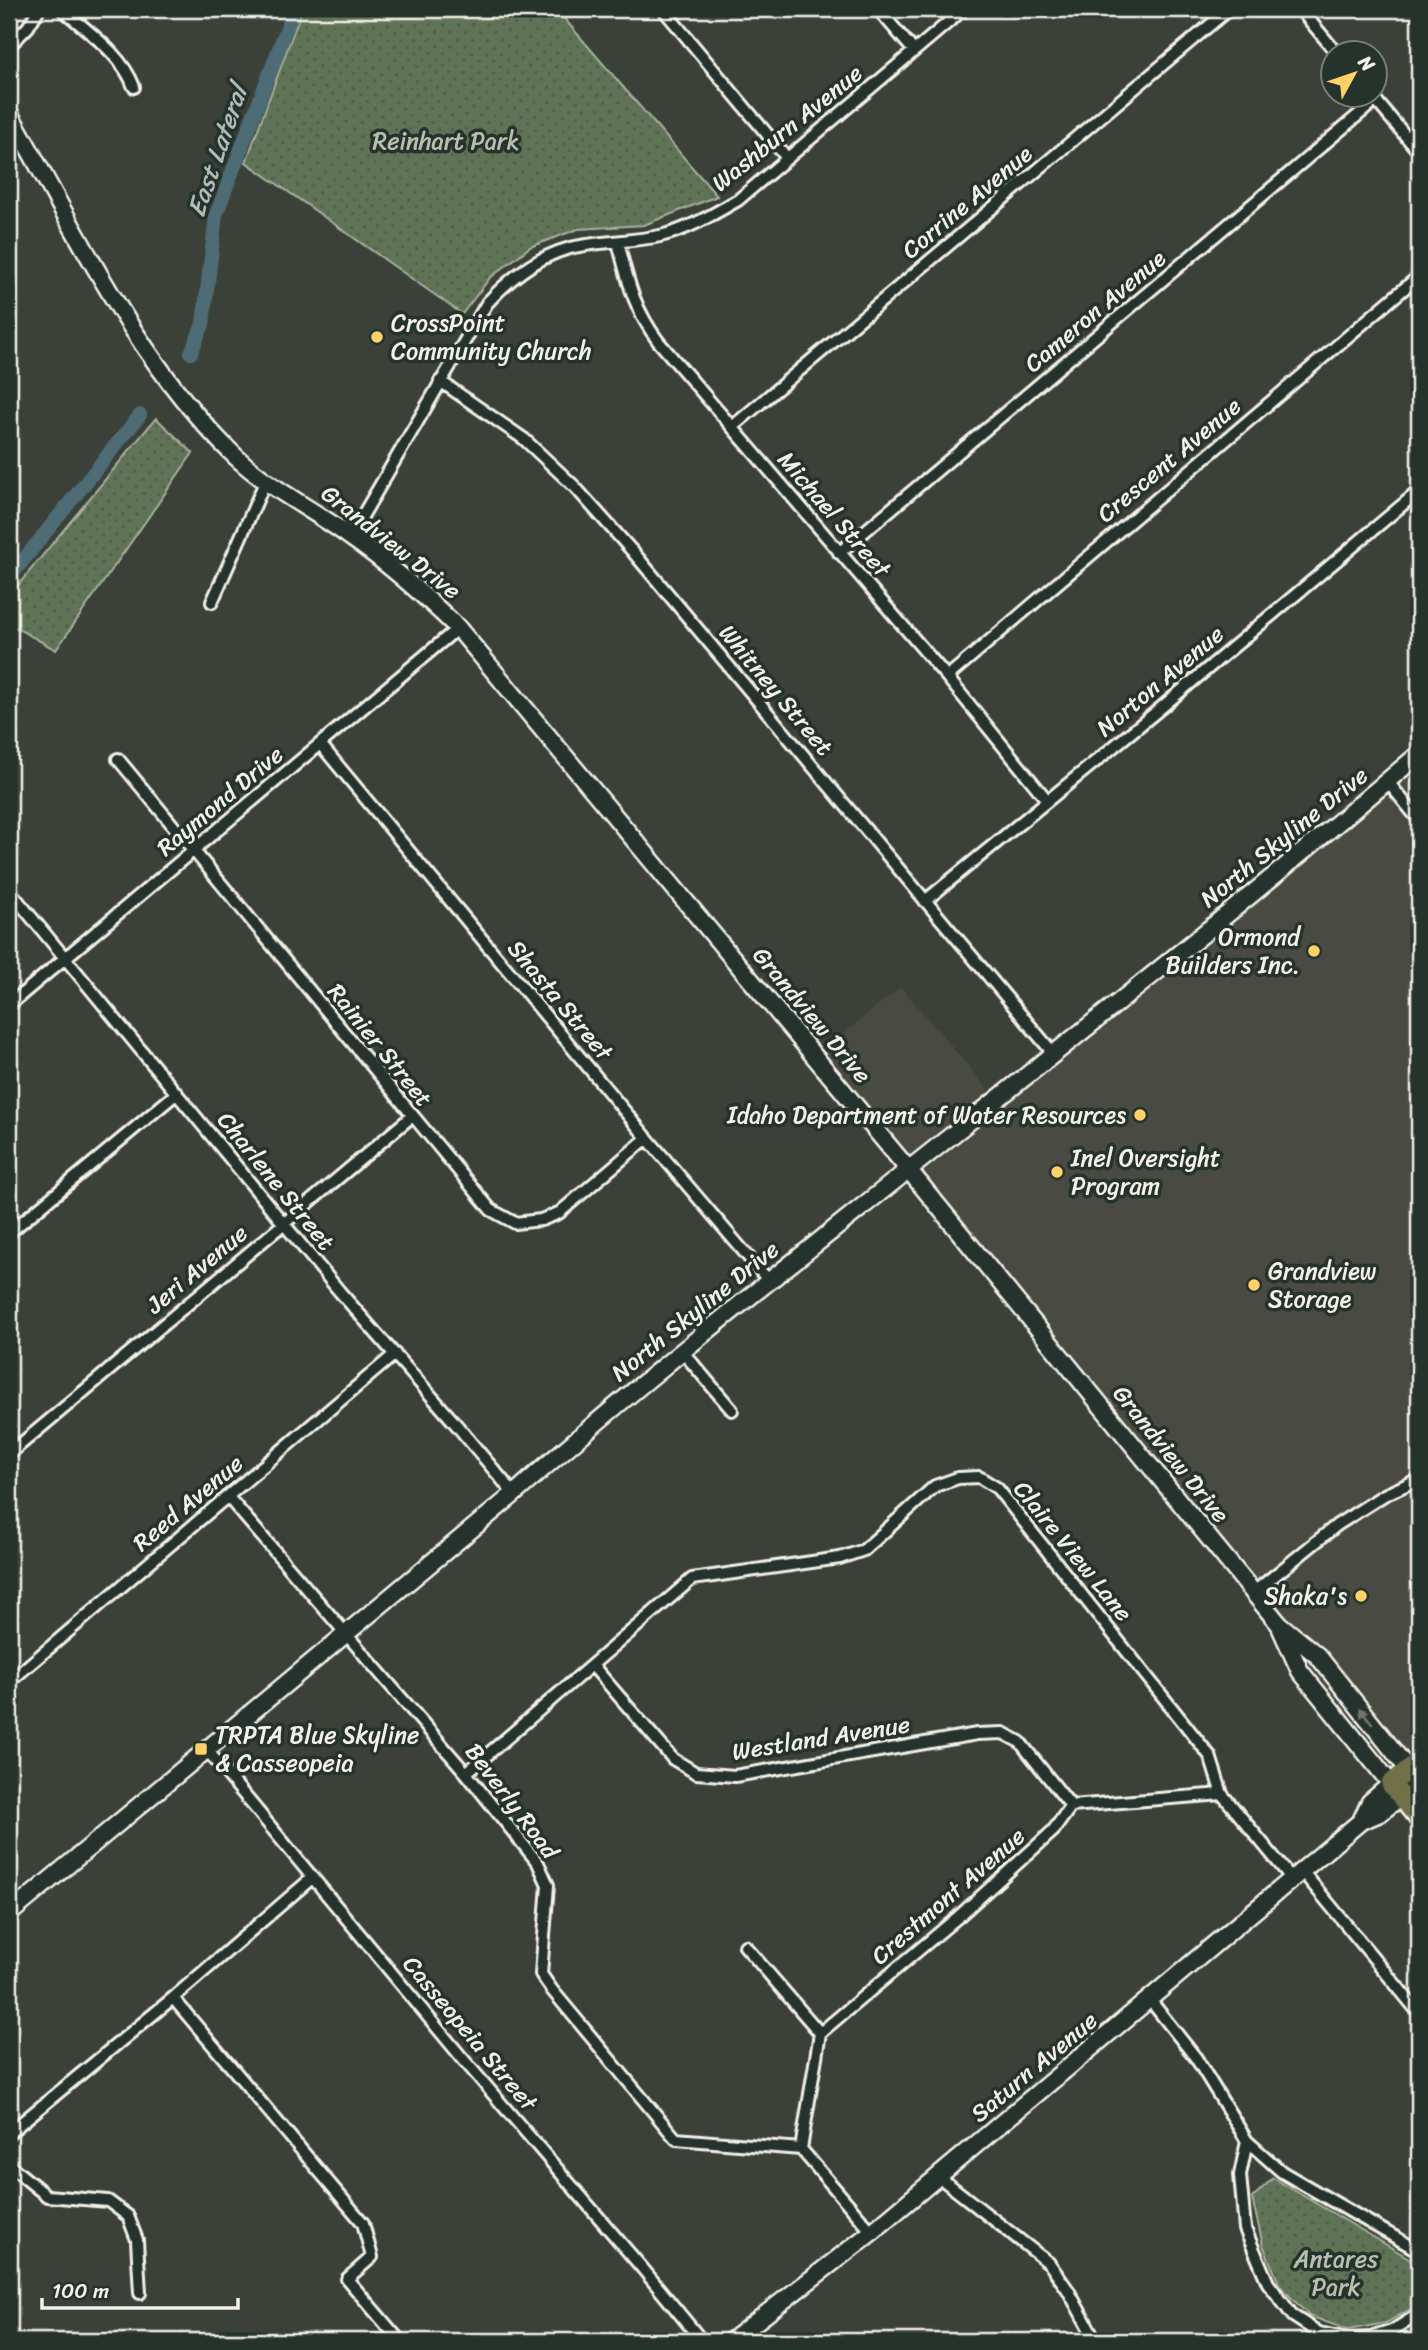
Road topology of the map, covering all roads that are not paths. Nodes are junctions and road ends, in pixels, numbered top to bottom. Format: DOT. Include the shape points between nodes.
graph roads {
  1 [pos="39,9"];
  2 [pos="62,9"];
  3 [pos="663,9"];
  4 [pos="878,9"];
  5 [pos="964,9"];
  6 [pos="1228,9"];
  7 [pos="1300,9"];
  8 [pos="1324,38"];
  9 [pos="9,46"];
  10 [pos="914,51"];
  11 [pos="134,87"];
  12 [pos="1361,108"];
  13 [pos="1383,108"];
  14 [pos="9,113"];
  15 [pos="1419,152"];
  16 [pos="787,158"];
  17 [pos="618,242"];
  18 [pos="1419,276"];
  19 [pos="440,381"];
  20 [pos="732,427"];
  21 [pos="266,480"];
  22 [pos="1419,491"];
  23 [pos="351,537"];
  24 [pos="839,553"];
  25 [pos="212,602"];
  26 [pos="458,628"];
  27 [pos="947,677"];
  28 [pos="321,745"];
  29 [pos="1419,754"];
  30 [pos="118,759"];
  31 [pos="1388,782"];
  32 [pos="1047,800"];
  33 [pos="1419,820"];
  34 [pos="193,849"];
  35 [pos="9,890"];
  36 [pos="925,901"];
  37 [pos="64,959"];
  38 [pos="9,1005"];
  39 [pos="1053,1053"];
  40 [pos="177,1093"];
  41 [pos="411,1117"];
  42 [pos="647,1138"];
  43 [pos="908,1170"];
  44 [pos="284,1224"];
  45 [pos="9,1233"];
  46 [pos="769,1281"];
  47 [pos="682,1351"];
  48 [pos="395,1354"];
  49 [pos="732,1410"];
  50 [pos="9,1454"];
  51 [pos="1419,1479"];
  52 [pos="514,1494"];
  53 [pos="228,1497"];
  54 [pos="1254,1593"];
  55 [pos="1279,1624"];
  56 [pos="346,1633"];
  57 [pos="592,1665"];
  58 [pos="9,1682"];
  59 [pos="207,1750"];
  60 [pos="466,1773"];
  61 [pos="1417,1775"];
  62 [pos="1396,1790"];
  63 [pos="1222,1794"];
  64 [pos="1071,1806"];
  65 [pos="1419,1818"];
  66 [pos="1297,1875"];
  67 [pos="312,1878"];
  68 [pos="9,1914"];
  69 [pos="745,1947"];
  70 [pos="173,1998"];
  71 [pos="1150,2000"];
  72 [pos="1419,2013"];
  73 [pos="820,2033"];
  74 [pos="9,2133"];
  75 [pos="1247,2141"];
  76 [pos="801,2149"];
  77 [pos="9,2165"];
  78 [pos="939,2176"];
  79 [pos="872,2232"];
  80 [pos="1419,2250"];
  81 [pos="140,2293"];
  82 [pos="1419,2314"];
  83 [pos="400,2341"];
  84 [pos="702,2341"];
  85 [pos="731,2341"];
  86 [pos="1096,2341"];
  1 -- 9 [label="street"];
  2 -- 11 [label="street" via="129,72"];
  3 -- 16 [label="street"];
  4 -- 10 [label="street"];
  5 -- 10 [label="street, Washburn Avenue"];
  6 -- 20 [label="street, Corrine Avenue"];
  7 -- 8 [label="street"];
  10 -- 16 [label="street, Washburn Avenue"];
  12 -- 24 [label="street, Cameron Avenue"];
  13 -- 15 [label="street"];
  14 -- 21 [label="main road, Grandview Drive" via="99,274 149,350 199,419"];
  16 -- 17 [label="street, Washburn Avenue" via="738,200 709,216 662,235"];
  17 -- 19 [label="street, Washburn Avenue" via="571,248 521,271 486,303"];
  17 -- 20 [label="street, Michael Street" via="631,295 645,323"];
  18 -- 27 [label="street, Crescent Avenue"];
  19 -- 23 [label="street, Washburn Avenue"];
  19 -- 36 [label="street, Whitney Street" via="524,439 575,487"];
  20 -- 24 [label="street, Michael Street"];
  21 -- 23 [label="main road, Grandview Drive"];
  21 -- 25 [label="street"];
  22 -- 32 [label="street, Norton Avenue"];
  23 -- 26 [label="main road, Grandview Drive"];
  24 -- 27 [label="street, Michael Street"];
  26 -- 28 [label="street, Raymond Drive"];
  26 -- 43 [label="main road, Grandview Drive"];
  27 -- 32 [label="street, Michael Street"];
  28 -- 34 [label="street, Raymond Drive"];
  28 -- 42 [label="street, Shasta Street"];
  29 -- 31 [label="main road, North Skyline Drive"];
  30 -- 34 [label="street, Rainier Street"];
  31 -- 33 [label="street"];
  31 -- 39 [label="main road, North Skyline Drive"];
  32 -- 36 [label="street, Norton Avenue"];
  34 -- 37 [label="street, Raymond Drive"];
  34 -- 41 [label="street, Rainier Street"];
  35 -- 37 [label="street, Charlene Street"];
  36 -- 39 [label="street, Whitney Street"];
  37 -- 38 [label="street, Raymond Drive"];
  37 -- 40 [label="street, Charlene Street"];
  39 -- 43 [label="main road, North Skyline Drive"];
  40 -- 44 [label="street, Charlene Street"];
  40 -- 45 [label="street"];
  41 -- 42 [label="street, Rainier Street" via="491,1210 515,1223 559,1213"];
  41 -- 44 [label="street, Jeri Avenue"];
  42 -- 46 [label="street, Shasta Street"];
  43 -- 46 [label="main road, North Skyline Drive"];
  43 -- 54 [label="main road, Grandview Drive"];
  44 -- 48 [label="street, Charlene Street"];
  44 -- 50 [label="street, Jeri Avenue"];
  46 -- 47 [label="main road, North Skyline Drive"];
  47 -- 49 [label="street"];
  47 -- 52 [label="main road, North Skyline Drive"];
  48 -- 52 [label="street, Charlene Street"];
  48 -- 53 [label="street, Reed Avenue"];
  51 -- 54 [label="street" via="1337,1525"];
  52 -- 56 [label="main road, North Skyline Drive"];
  53 -- 56 [label="street, Beverly Road"];
  53 -- 58 [label="street, Reed Avenue"];
  54 -- 55 [label="main road, Grandview Drive"];
  61 -- 55 [label="main road, Grandview Drive, one-way" via="1318,1656"];
  55 -- 62 [label="main road, Grandview Drive" via="1300,1671"];
  56 -- 59 [label="main road, North Skyline Drive"];
  56 -- 60 [label="street, Beverly Road"];
  57 -- 60 [label="street, Claire View Lane"];
  57 -- 63 [label="street, Claire View Lane" via="692,1580 840,1558 864,1550 935,1486 979,1477 997,1488 1210,1756"];
  57 -- 64 [label="street, Westland Avenue" via="673,1759 696,1773 735,1776 1003,1733 1020,1742"];
  59 -- 67 [label="street, Casseopeia Street"];
  59 -- 68 [label="main road, North Skyline Drive"];
  60 -- 76 [label="street, Beverly Road" via="538,1863 548,1885 541,1973 676,2139"];
  61 -- 62 [label="highway"];
  62 -- 65 [label="highway, Grandview Drive"];
  62 -- 66 [label="main road, Saturn Avenue" via="1370,1802 1361,1821"];
  63 -- 64 [label="street"];
  63 -- 66 [label="street, Claire View Lane"];
  64 -- 73 [label="street, Crestmont Avenue" via="1044,1840"];
  66 -- 71 [label="main road, Saturn Avenue"];
  66 -- 72 [label="street, Claire View Lane"];
  67 -- 70 [label="street"];
  67 -- 84 [label="street, Casseopeia Street"];
  69 -- 73 [label="street"];
  70 -- 74 [label="street"];
  70 -- 83 [label="street" via="363,2223 372,2257 348,2279"];
  71 -- 75 [label="street" via="1196,2058"];
  71 -- 78 [label="main road, Saturn Avenue"];
  73 -- 76 [label="street"];
  75 -- 80 [label="street" via="1283,2172"];
  75 -- 82 [label="street" via="1240,2175 1245,2229 1268,2283 1293,2316 1319,2333 1349,2339 1370,2338"];
  76 -- 79 [label="street"];
  77 -- 81 [label="street" via="47,2196 108,2201 128,2216 137,2240"];
  78 -- 79 [label="main road, Saturn Avenue"];
  78 -- 86 [label="street" via="1049,2263"];
  79 -- 85 [label="main road, Saturn Avenue"];
}
